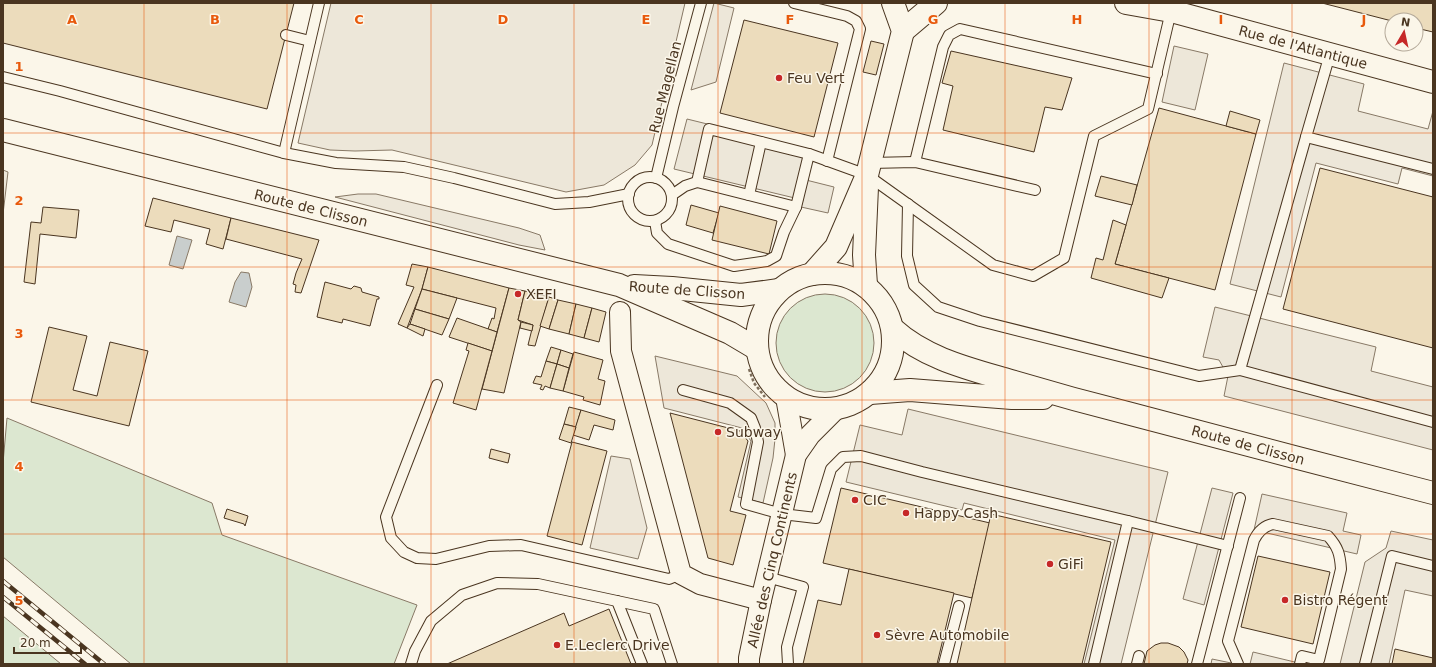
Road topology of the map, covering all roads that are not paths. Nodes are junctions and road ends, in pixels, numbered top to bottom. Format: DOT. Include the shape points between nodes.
graph roads {
  1 [pos="319,3"];
  2 [pos="701,3"];
  3 [pos="794,3"];
  4 [pos="893,3"];
  5 [pos="900,3"];
  6 [pos="936,3"];
  7 [pos="1126,3"];
  8 [pos="824,6"];
  9 [pos="1171,11"];
  10 [pos="903,31"];
  11 [pos="286,35"];
  12 [pos="310,41"];
  13 [pos="1330,54"];
  14 [pos="1157,74"];
  15 [pos="3,77"];
  16 [pos="1433,82"];
  17 [pos="3,130"];
  18 [pos="1306,137"];
  19 [pos="761,142"];
  20 [pos="284,153"];
  21 [pos="809,154"];
  22 [pos="828,161"];
  23 [pos="915,162"];
  24 [pos="869,169"];
  25 [pos="1433,169"];
  26 [pos="656,178"];
  27 [pos="697,182"];
  28 [pos="1035,190"];
  29 [pos="629,194"];
  30 [pos="749,195"];
  31 [pos="672,196"];
  32 [pos="908,204"];
  33 [pos="796,206"];
  34 [pos="655,221"];
  35 [pos="812,274"];
  36 [pos="619,285"];
  37 [pos="866,285"];
  38 [pos="779,290"];
  39 [pos="620,312"];
  40 [pos="893,329"];
  41 [pos="757,349"];
  42 [pos="1240,370"];
  43 [pos="437,385"];
  44 [pos="683,390"];
  45 [pos="870,394"];
  46 [pos="786,397"];
  47 [pos="1064,397"];
  48 [pos="836,409"];
  49 [pos="1433,422"];
  50 [pos="796,456"];
  51 [pos="1433,493"];
  52 [pos="1240,498"];
  53 [pos="782,514"];
  54 [pos="1128,521"];
  55 [pos="1228,546"];
  56 [pos="1433,566"];
  57 [pos="681,574"];
  58 [pos="767,577"];
  59 [pos="761,600"];
  60 [pos="616,601"];
  61 [pos="959,606"];
  62 [pos="411,664"];
  63 [pos="642,664"];
  64 [pos="672,664"];
  65 [pos="749,664"];
  66 [pos="788,664"];
  67 [pos="944,664"];
  68 [pos="1094,664"];
  69 [pos="1197,664"];
  70 [pos="1238,664"];
  71 [pos="1300,664"];
  72 [pos="1365,664"];
  1 -- 12 [label="lane"];
  2 -- 26 [label="lane, Rue Magellan"];
  3 -- 8 [label="lane"];
  4 -- 10 [label="main road"];
  5 -- 6 [label="main road" via="922,8"];
  6 -- 10 [label="main road"];
  7 -- 9 [label="main road, Rue de l'Atlantique"];
  8 -- 22 [label="lane" via="856,21 860,29"];
  9 -- 13 [label="main road, Rue de l'Atlantique"];
  9 -- 14 [label="lane"];
  10 -- 24 [label="main road"];
  11 -- 12 [label="lane"];
  12 -- 20 [label="lane"];
  13 -- 16 [label="main road, Rue de l'Atlantique"];
  13 -- 18 [label="lane"];
  14 -- 23 [label="lane" via="960,29 949,35 943,47"];
  14 -- 32 [label="lane" via="1148,109 1094,136 1064,258 1033,276 993,265"];
  15 -- 20 [label="lane"];
  17 -- 36 [label="main road, Route de Clisson"];
  18 -- 25 [label="lane"];
  18 -- 42 [label="lane"];
  19 -- 21 [label="lane"];
  19 -- 27 [label="lane" via="709,129"];
  19 -- 30 [label="lane"];
  20 -- 29 [label="lane" via="336,163 404,167 555,204 589,202"];
  21 -- 22 [label="lane"];
  21 -- 33 [label="lane"];
  22 -- 24 [label="lane"];
  23 -- 24 [label="lane"];
  23 -- 28 [label="lane"];
  24 -- 32 [label="lane"];
  24 -- 35 [label="main road" via="836,247"];
  24 -- 37 [label="main road" via="864,254"];
  26 -- 29 [label="lane" via="642,179"];
  26 -- 31 [label="lane" via="668,186"];
  27 -- 30 [label="lane"];
  27 -- 31 [label="lane" via="685,186"];
  29 -- 34 [label="lane" via="630,208 635,214 640,219"];
  30 -- 33 [label="lane"];
  31 -- 34 [label="lane" via="671,207 667,213"];
  32 -- 42 [label="lane" via="907,256 914,285 938,307 980,322 1199,376"];
  33 -- 34 [label="lane" via="776,256 767,261 734,266 668,244 657,233"];
  35 -- 37 [label="main road, Route de Clisson" via="837,274"];
  35 -- 38 [label="main road, Route de Clisson" via="794,280"];
  36 -- 38 [label="main road, Route de Clisson" via="741,295"];
  36 -- 41 [label="main road, Route de Clisson" via="730,333"];
  37 -- 40 [label="main road, Route de Clisson" via="888,312"];
  38 -- 41 [label="main road, Route de Clisson" via="766,306 758,326"];
  39 -- 57 [label="street" via="621,351"];
  40 -- 45 [label="main road, Route de Clisson" via="892,360 884,378"];
  40 -- 47 [label="main road, Route de Clisson" via="903,338 941,359"];
  41 -- 46 [label="main road, Route de Clisson" via="762,368 772,384"];
  42 -- 49 [label="lane"];
  43 -- 57 [label="lane" via="386,517 391,538 404,552 417,558 436,559 489,546 521,545 669,579"];
  44 -- 53 [label="lane" via="730,402 751,418 758,442 746,504"];
  45 -- 47 [label="main road, Route de Clisson" via="910,390 1012,398"];
  45 -- 48 [label="main road, Route de Clisson" via="854,404"];
  46 -- 48 [label="main road, Route de Clisson" via="801,406"];
  46 -- 50 [label="street, Allée des Cinq Continents"];
  47 -- 51 [label="main road, Route de Clisson"];
  48 -- 50 [label="street, Allée des Cinq Continents" via="810,435"];
  50 -- 53 [label="street, Allée des Cinq Continents"];
  52 -- 55 [label="lane"];
  53 -- 54 [label="lane" via="816,518 831,469 842,457 861,456"];
  53 -- 58 [label="street, Allée des Cinq Continents"];
  54 -- 55 [label="lane"];
  54 -- 68 [label="lane"];
  55 -- 69 [label="lane"];
  56 -- 72 [label="lane" via="1392,556"];
  57 -- 59 [label="street" via="700,584"];
  58 -- 59 [label="street, Allée des Cinq Continents"];
  58 -- 66 [label="lane" via="804,587 787,647"];
  59 -- 65 [label="street, Allée des Cinq Continents"];
  60 -- 62 [label="lane" via="538,584 497,583 462,595 431,621"];
  60 -- 63 [label="lane"];
  60 -- 64 [label="lane" via="654,609"];
  61 -- 67 [label="lane"];
  70 -- 71 [label="lane" via="1228,641 1254,540 1258,532 1273,524 1328,536 1340,556 1341,569 1319,660 1302,656"];
}
